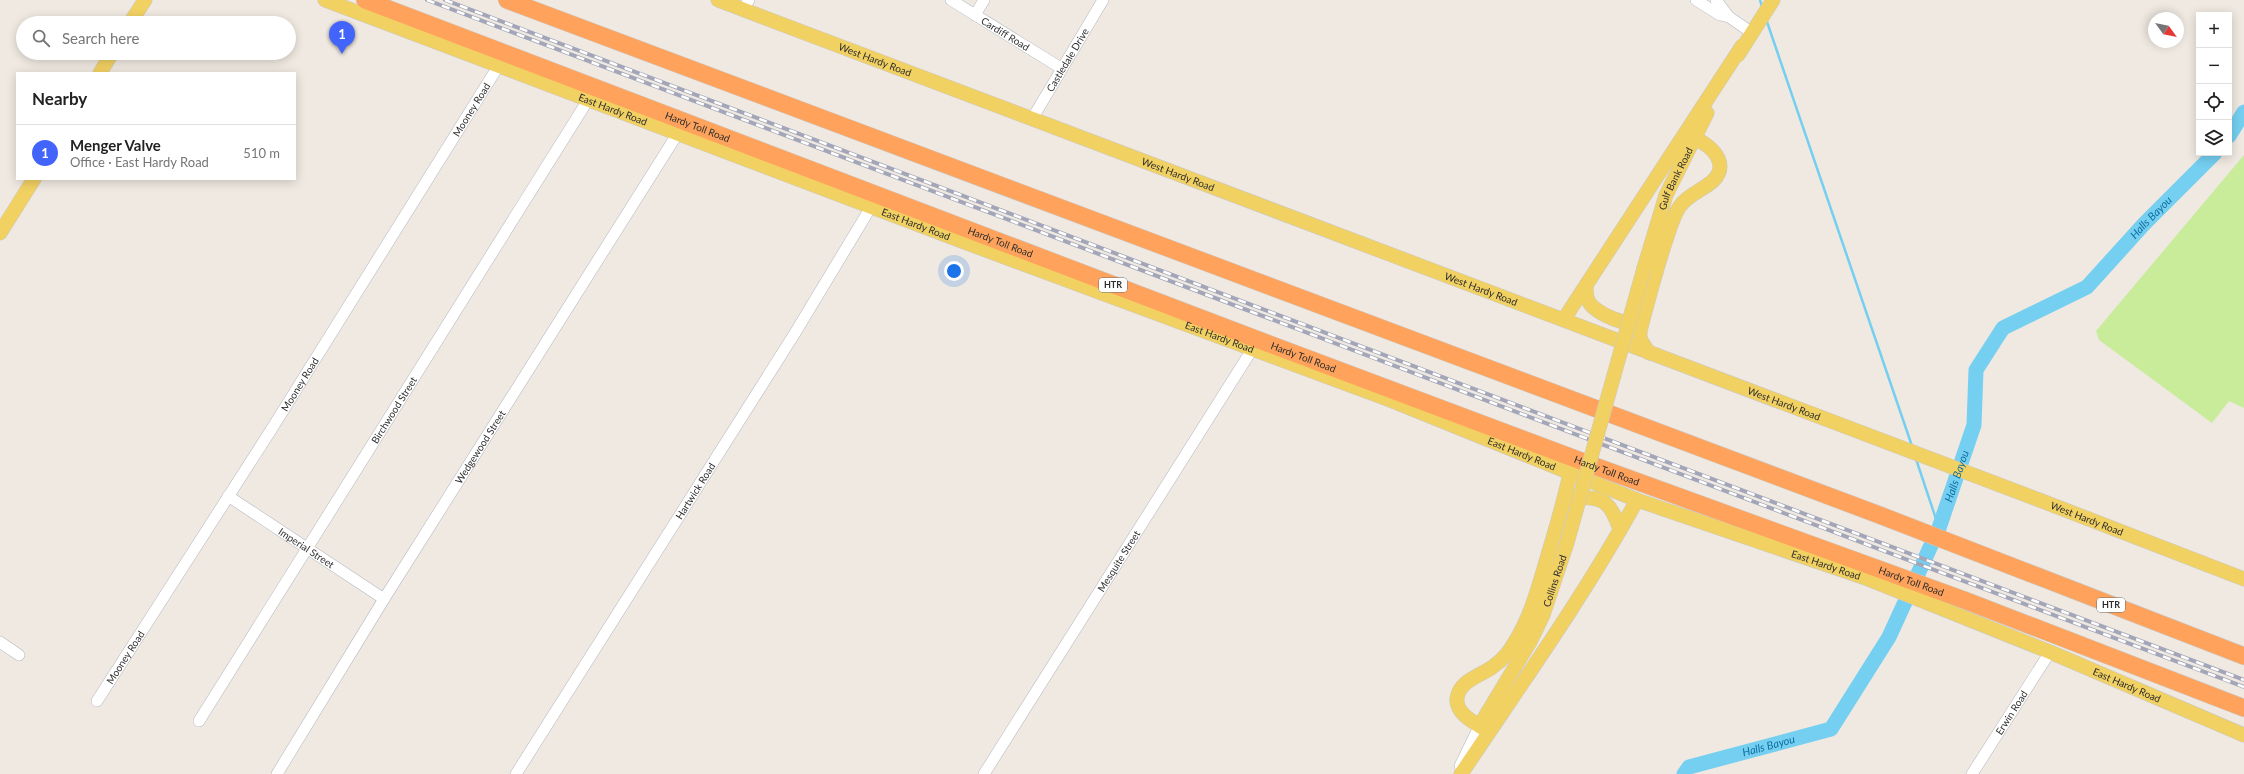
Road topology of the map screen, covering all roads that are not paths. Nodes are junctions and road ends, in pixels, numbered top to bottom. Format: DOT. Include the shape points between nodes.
graph roads {
  1 [pos="145,0"];
  2 [pos="325,0"];
  3 [pos="364,0"];
  4 [pos="507,0"];
  5 [pos="718,0"];
  6 [pos="951,0"];
  7 [pos="984,0"];
  8 [pos="1103,0"];
  9 [pos="1696,0"];
  10 [pos="1716,0"];
  11 [pos="1773,0"];
  12 [pos="746,5"];
  13 [pos="975,15"];
  14 [pos="135,16"];
  15 [pos="1729,17"];
  16 [pos="1753,29"];
  17 [pos="108,60"];
  18 [pos="499,65"];
  19 [pos="1061,68"];
  20 [pos="101,72"];
  21 [pos="588,100"];
  22 [pos="1032,119"];
  23 [pos="678,133"];
  24 [pos="1690,135"];
  25 [pos="33,180"];
  26 [pos="870,207"];
  27 [pos="0,233"];
  28 [pos="1586,286"];
  29 [pos="1644,316"];
  30 [pos="1564,319"];
  31 [pos="1253,348"];
  32 [pos="1649,353"];
  33 [pos="1615,373"];
  34 [pos="1570,474"];
  35 [pos="228,496"];
  36 [pos="1637,500"];
  37 [pos="1561,512"];
  38 [pos="1620,530"];
  39 [pos="308,548"];
  40 [pos="1867,571"];
  41 [pos="2244,579"];
  42 [pos="384,599"];
  43 [pos="0,642"];
  44 [pos="2084,648"];
  45 [pos="2050,652"];
  46 [pos="19,655"];
  47 [pos="2244,656"];
  48 [pos="98,701"];
  49 [pos="2244,708"];
  50 [pos="199,721"];
  51 [pos="2244,721"];
  52 [pos="1484,729"];
  53 [pos="2244,735"];
  54 [pos="277,774"];
  55 [pos="516,774"];
  56 [pos="984,774"];
  57 [pos="1456,774"];
  58 [pos="1461,774"];
  59 [pos="1972,774"];
  1 -- 14 [label="main road"];
  2 -- 18 [label="main road, East Hardy Road"];
  3 -- 40 [label="highway, Hardy Toll Road / HTR"];
  4 -- 47 [label="highway, HTR" via="1882,516"];
  5 -- 12 [label="main road, West Hardy Road"];
  6 -- 13 [label="street, Cardiff Road"];
  7 -- 13 [label="street"];
  8 -- 19 [label="street, Castledale Drive"];
  9 -- 15 [label="street" via="1720,15"];
  10 -- 15 [label="street"];
  11 -- 16 [label="main road"];
  12 -- 22 [label="main road, West Hardy Road"];
  13 -- 19 [label="street, Cardiff Road"];
  15 -- 16 [label="street"];
  16 -- 24 [label="main road"];
  17 -- 20 [label="main road"];
  18 -- 21 [label="main road, East Hardy Road"];
  18 -- 35 [label="street, Mooney Road"];
  19 -- 22 [label="street, Castledale Drive"];
  21 -- 23 [label="main road, East Hardy Road"];
  21 -- 39 [label="street, Birchwood Street"];
  22 -- 30 [label="main road, West Hardy Road"];
  23 -- 26 [label="main road, East Hardy Road"];
  23 -- 42 [label="street, Wedgewood Street"];
  24 -- 28 [label="main road"];
  24 -- 29 [label="main road" via="1707,145 1717,155 1720,168 1713,182 1693,193 1674,214"];
  24 -- 33 [label="main road, Gulf Bank Road, bridge" via="1666,195"];
  25 -- 27 [label="main road"];
  26 -- 31 [label="main road, East Hardy Road"];
  26 -- 55 [label="street, Hartwick Road" via="795,333"];
  28 -- 29 [label="main road" via="1588,302 1598,313 1630,323 1637,322"];
  28 -- 30 [label="main road"];
  29 -- 32 [label="main road" via="1640,339"];
  30 -- 32 [label="main road, West Hardy Road"];
  31 -- 34 [label="main road, East Hardy Road" via="1390,400"];
  31 -- 56 [label="street, Mesquite Street"];
  32 -- 41 [label="main road, West Hardy Road"];
  33 -- 52 [label="main road, Collins Road, bridge" via="1567,543 1543,615"];
  34 -- 36 [label="main road, East Hardy Road"];
  34 -- 37 [label="main road"];
  35 -- 39 [label="street, Imperial Street"];
  35 -- 48 [label="street, Mooney Road"];
  36 -- 38 [label="main road"];
  36 -- 40 [label="main road, East Hardy Road"];
  37 -- 38 [label="main road" via="1572,498 1586,497 1605,502 1614,511"];
  37 -- 52 [label="main road" via="1537,594 1524,627 1501,660 1463,687 1457,698 1459,708 1465,717"];
  38 -- 52 [label="main road"];
  39 -- 42 [label="street, Imperial Street"];
  39 -- 50 [label="street, Birchwood Street"];
  40 -- 44 [label="highway, Hardy Toll Road / HTR" via="1964,600"];
  40 -- 45 [label="main road, East Hardy Road" via="1949,612"];
  42 -- 54 [label="street, Wedgewood Street"];
  43 -- 46 [label="street"];
  44 -- 49 [label="highway, Hardy Toll Road / HTR"];
  44 -- 51 [label="highway"];
  45 -- 53 [label="main road, East Hardy Road"];
  45 -- 59 [label="street, Erwin Road"];
  52 -- 57 [label="street, Collins Road"];
  52 -- 58 [label="main road"];
}
